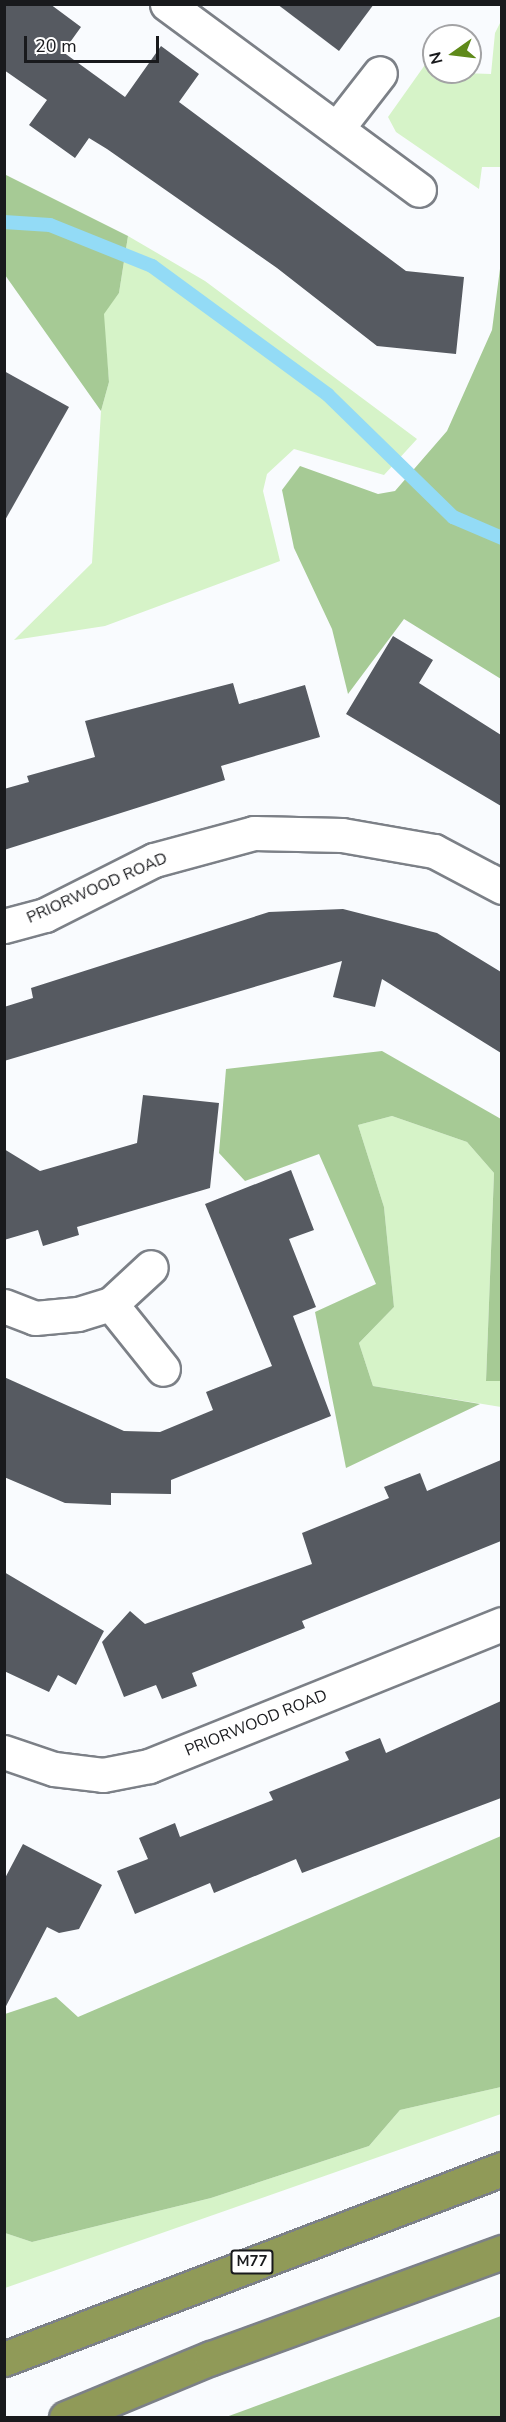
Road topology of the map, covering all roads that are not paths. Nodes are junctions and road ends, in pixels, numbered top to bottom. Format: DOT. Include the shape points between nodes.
graph roads {
  1 [pos="167,4"];
  2 [pos="380,72"];
  3 [pos="338,127"];
  4 [pos="419,190"];
  5 [pos="501,887"];
  6 [pos="4,926"];
  7 [pos="151,1267"];
  8 [pos="111,1304"];
  9 [pos="4,1306"];
  10 [pos="163,1369"];
  11 [pos="501,1624"];
  12 [pos="4,1752"];
  13 [pos="501,2169"];
  14 [pos="501,2252"];
  15 [pos="4,2358"];
  16 [pos="66,2418"];
  1 -- 3 [label="street"];
  2 -- 3 [label="street"];
  3 -- 4 [label="street"];
  5 -- 6 [label="street, PRIORWOOD ROAD" via="434,851 342,835 254,833 154,860 45,915"];
  7 -- 8 [label="street"];
  8 -- 9 [label="street" via="78,1314 35,1318"];
  8 -- 10 [label="street"];
  11 -- 12 [label="street, PRIORWOOD ROAD" via="149,1766 103,1774 54,1769"];
  13 -- 15 [label="highway, M77"];
  14 -- 16 [label="highway" via="211,2358"];
}
